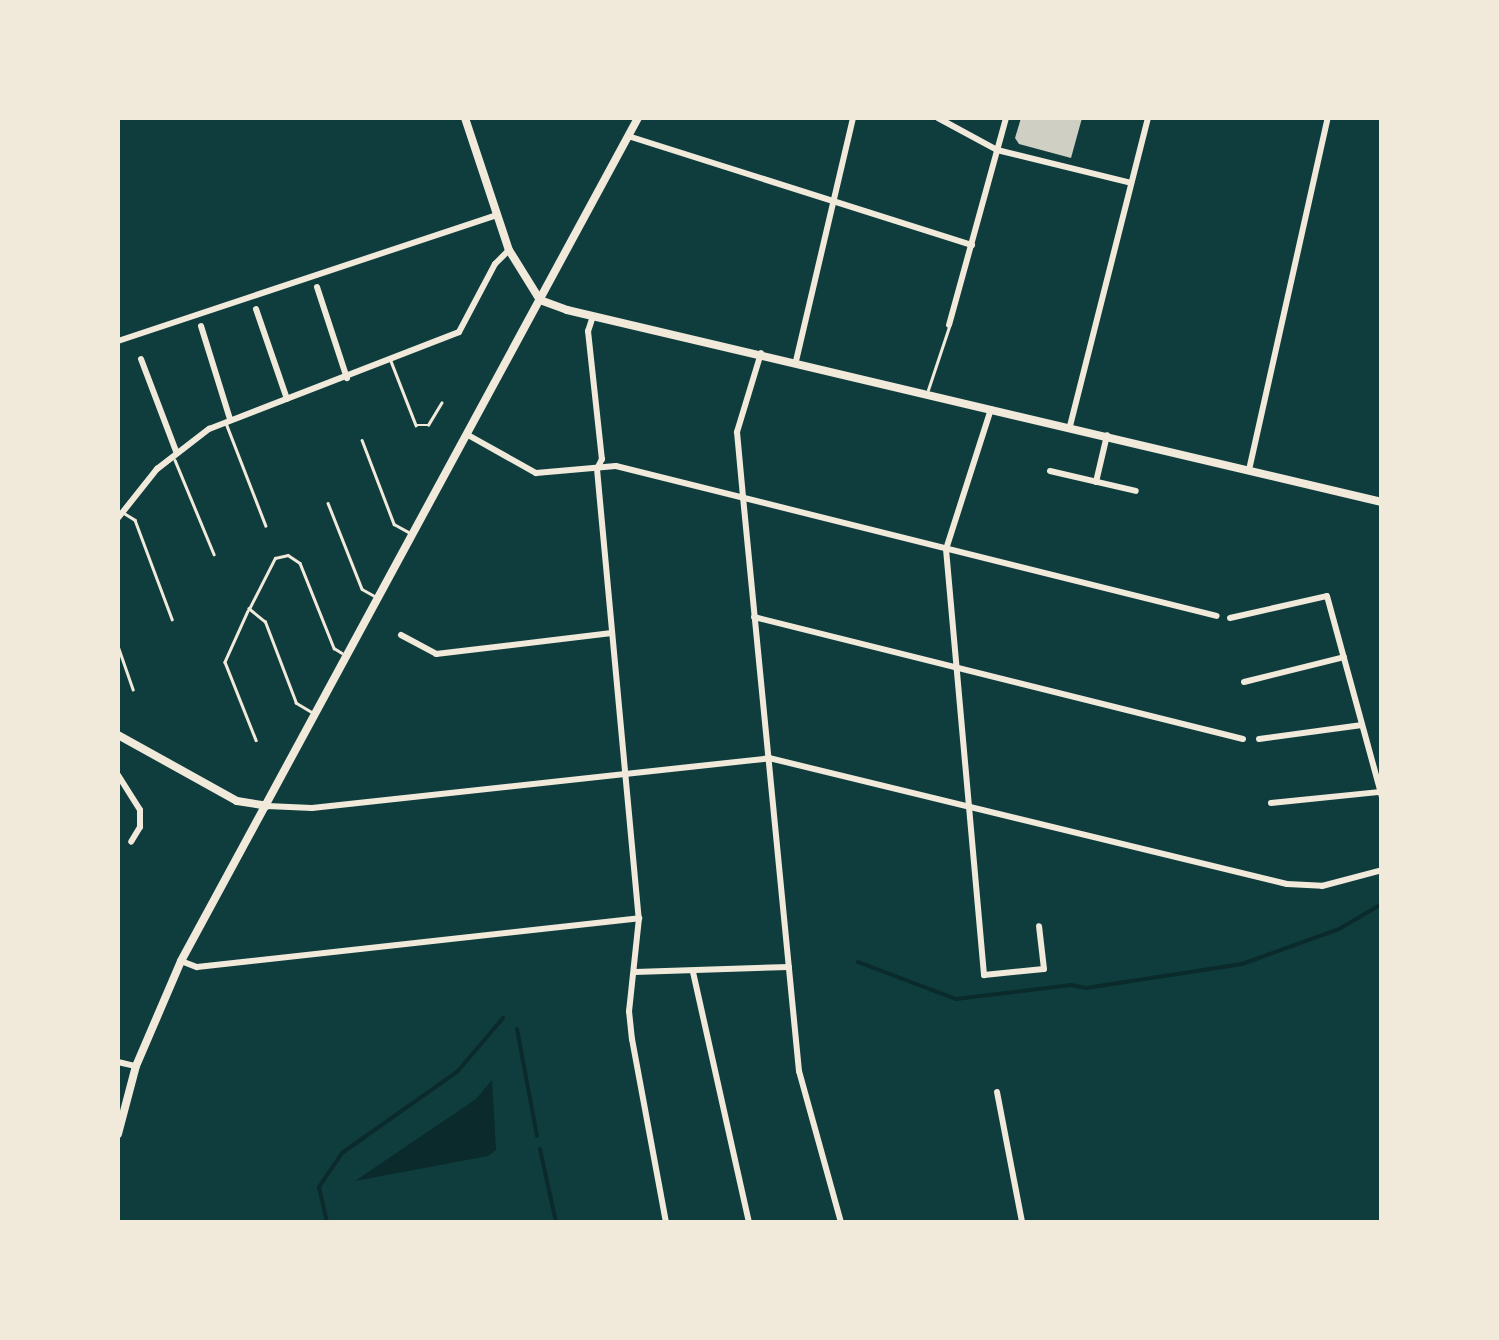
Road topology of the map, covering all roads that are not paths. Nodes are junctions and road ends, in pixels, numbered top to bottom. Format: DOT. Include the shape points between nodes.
graph roads {
  1 [pos="465,118"];
  2 [pos="638,118"];
  3 [pos="853,118"];
  4 [pos="938,118"];
  5 [pos="1006,118"];
  6 [pos="1148,118"];
  7 [pos="1328,118"];
  8 [pos="628,136"];
  9 [pos="997,150"];
  10 [pos="1130,183"];
  11 [pos="832,204"];
  12 [pos="497,215"];
  13 [pos="972,245"];
  14 [pos="509,250"];
  15 [pos="317,287"];
  16 [pos="540,300"];
  17 [pos="256,309"];
  18 [pos="593,316"];
  19 [pos="950,325"];
  20 [pos="201,326"];
  21 [pos="118,341"];
  22 [pos="761,353"];
  23 [pos="140,360"];
  24 [pos="796,361"];
  25 [pos="391,362"];
  26 [pos="346,378"];
  27 [pos="928,392"];
  28 [pos="288,399"];
  29 [pos="441,403"];
  30 [pos="992,408"];
  31 [pos="228,420"];
  32 [pos="1070,426"];
  33 [pos="468,435"];
  34 [pos="1107,435"];
  35 [pos="362,440"];
  36 [pos="173,453"];
  37 [pos="597,469"];
  38 [pos="1249,470"];
  39 [pos="1050,471"];
  40 [pos="1096,482"];
  41 [pos="1136,491"];
  42 [pos="118,494"];
  43 [pos="742,498"];
  44 [pos="128,502"];
  45 [pos="328,502"];
  46 [pos="1382,502"];
  47 [pos="119,515"];
  48 [pos="266,526"];
  49 [pos="413,535"];
  50 [pos="946,549"];
  51 [pos="214,554"];
  52 [pos="379,599"];
  53 [pos="249,610"];
  54 [pos="1217,616"];
  55 [pos="754,618"];
  56 [pos="1230,618"];
  57 [pos="172,619"];
  58 [pos="612,633"];
  59 [pos="401,635"];
  60 [pos="118,646"];
  61 [pos="348,656"];
  62 [pos="1344,657"];
  63 [pos="956,667"];
  64 [pos="1244,682"];
  65 [pos="133,689"];
  66 [pos="316,715"];
  67 [pos="1362,725"];
  68 [pos="121,737"];
  69 [pos="1243,739"];
  70 [pos="1259,739"];
  71 [pos="256,740"];
  72 [pos="118,749"];
  73 [pos="769,758"];
  74 [pos="625,772"];
  75 [pos="118,775"];
  76 [pos="1381,795"];
  77 [pos="1272,803"];
  78 [pos="267,806"];
  79 [pos="969,807"];
  80 [pos="132,842"];
  81 [pos="1382,870"];
  82 [pos="639,918"];
  83 [pos="1039,926"];
  84 [pos="181,961"];
  85 [pos="789,966"];
  86 [pos="635,972"];
  87 [pos="693,972"];
  88 [pos="118,1062"];
  89 [pos="136,1066"];
  90 [pos="997,1092"];
  91 [pos="118,1134"];
  92 [pos="666,1222"];
  93 [pos="749,1222"];
  94 [pos="841,1222"];
  95 [pos="1022,1222"];
  1 -- 12 [label="street"];
  2 -- 8 [label="street"];
  3 -- 11 [label="street"];
  4 -- 9 [label="street"];
  5 -- 9 [label="street"];
  6 -- 10 [label="street"];
  7 -- 38 [label="street"];
  8 -- 11 [label="street"];
  8 -- 16 [label="street"];
  9 -- 10 [label="street"];
  9 -- 13 [label="street"];
  10 -- 32 [label="street"];
  11 -- 13 [label="street"];
  11 -- 24 [label="street"];
  12 -- 14 [label="street"];
  12 -- 21 [label="street"];
  13 -- 19 [label="street"];
  14 -- 16 [label="street"];
  14 -- 25 [label="street" via="459,332"];
  15 -- 26 [label="street"];
  16 -- 18 [label="street"];
  16 -- 33 [label="street"];
  17 -- 28 [label="street"];
  18 -- 22 [label="street"];
  18 -- 37 [label="street" via="588,331 602,459"];
  19 -- 27 [label="lane"];
  20 -- 31 [label="street"];
  22 -- 24 [label="street"];
  22 -- 43 [label="street" via="738,432"];
  23 -- 36 [label="street"];
  24 -- 27 [label="street"];
  25 -- 26 [label="street"];
  25 -- 29 [label="lane" via="416,425 428,425"];
  26 -- 28 [label="street"];
  27 -- 30 [label="street"];
  28 -- 31 [label="street"];
  30 -- 32 [label="street"];
  30 -- 50 [label="street"];
  31 -- 36 [label="street"];
  31 -- 48 [label="lane"];
  32 -- 34 [label="street"];
  33 -- 37 [label="street" via="536,472"];
  33 -- 49 [label="street"];
  34 -- 38 [label="street"];
  34 -- 40 [label="street"];
  35 -- 49 [label="lane" via="394,524"];
  36 -- 44 [label="street"];
  36 -- 51 [label="lane"];
  37 -- 43 [label="street" via="616,466"];
  37 -- 58 [label="street"];
  38 -- 46 [label="street"];
  39 -- 40 [label="street"];
  40 -- 41 [label="street"];
  42 -- 44 [label="street"];
  43 -- 50 [label="street"];
  43 -- 55 [label="street"];
  44 -- 47 [label="street"];
  45 -- 52 [label="lane" via="362,589"];
  47 -- 57 [label="lane" via="134,520"];
  49 -- 52 [label="street"];
  50 -- 54 [label="street"];
  50 -- 63 [label="street"];
  52 -- 61 [label="street"];
  53 -- 61 [label="lane" via="272,561 295,558 334,648"];
  53 -- 66 [label="lane" via="266,622 296,704"];
  53 -- 71 [label="lane" via="225,662"];
  55 -- 63 [label="street"];
  55 -- 73 [label="street"];
  56 -- 62 [label="street" via="1328,596"];
  58 -- 59 [label="street" via="436,654"];
  58 -- 74 [label="street"];
  60 -- 65 [label="lane"];
  61 -- 66 [label="street"];
  62 -- 64 [label="street"];
  62 -- 67 [label="street"];
  63 -- 69 [label="street"];
  63 -- 79 [label="street"];
  66 -- 78 [label="street"];
  67 -- 70 [label="street"];
  67 -- 76 [label="street"];
  68 -- 72 [label="street"];
  68 -- 78 [label="street" via="238,801"];
  73 -- 74 [label="street"];
  73 -- 79 [label="street"];
  73 -- 85 [label="street"];
  74 -- 78 [label="street" via="312,808"];
  74 -- 82 [label="street"];
  75 -- 80 [label="street" via="140,810"];
  76 -- 77 [label="street"];
  78 -- 84 [label="street"];
  79 -- 81 [label="street" via="1286,884 1322,886"];
  79 -- 83 [label="street" via="984,975 1044,969"];
  82 -- 84 [label="street" via="197,967"];
  82 -- 86 [label="street"];
  84 -- 89 [label="street"];
  85 -- 87 [label="street"];
  85 -- 94 [label="street" via="799,1071"];
  86 -- 87 [label="street"];
  86 -- 92 [label="street" via="632,1039"];
  87 -- 93 [label="street"];
  88 -- 89 [label="street"];
  89 -- 91 [label="street"];
  90 -- 95 [label="street"];
}
